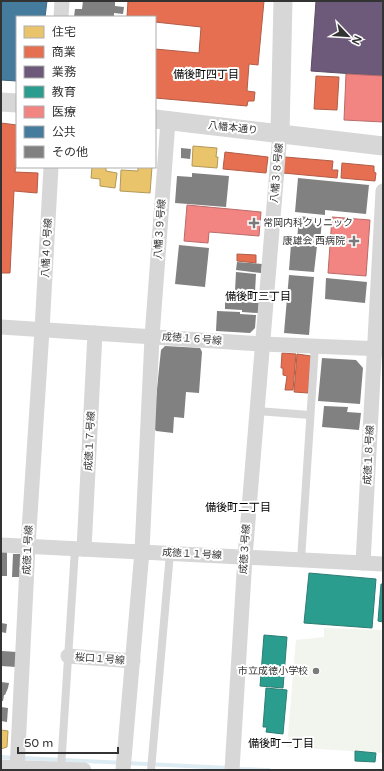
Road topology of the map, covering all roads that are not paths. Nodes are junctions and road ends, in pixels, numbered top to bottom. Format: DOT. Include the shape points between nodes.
graph roads {
  1 [pos="62,1"];
  2 [pos="283,1"];
  3 [pos="61,16"];
  4 [pos="1,102"];
  5 [pos="16,103"];
  6 [pos="162,120"];
  7 [pos="280,133"];
  8 [pos="383,146"];
  9 [pos="51,168"];
  10 [pos="383,191"];
  11 [pos="1,327"];
  12 [pos="42,330"];
  13 [pos="95,333"];
  14 [pos="152,337"];
  15 [pos="262,344"];
  16 [pos="315,346"];
  17 [pos="378,348"];
  18 [pos="256,411"];
  19 [pos="310,415"];
  20 [pos="1,544"];
  21 [pos="28,546"];
  22 [pos="80,549"];
  23 [pos="142,551"];
  24 [pos="170,553"];
  25 [pos="245,556"];
  26 [pos="300,560"];
  27 [pos="363,563"];
  28 [pos="383,564"];
  29 [pos="68,656"];
  30 [pos="133,661"];
  31 [pos="17,762"];
  32 [pos="232,763"];
  33 [pos="124,765"];
  34 [pos="1,766"];
  35 [pos="61,769"];
  36 [pos="84,770"];
  37 [pos="151,770"];
  1 -- 3 [label="street"];
  2 -- 7 [label="street, 八幡３８号線"];
  4 -- 5 [label="street"];
  6 -- 7 [label="street, 八幡本通り"];
  6 -- 14 [label="street, 八幡３９号線"];
  7 -- 8 [label="street, 八幡本通り"];
  7 -- 15 [label="street, 八幡３８号線"];
  9 -- 12 [label="street, 八幡４０号線"];
  10 -- 17 [label="street, 成徳１８号線"];
  11 -- 12 [label="street, 成徳１６号線"];
  12 -- 13 [label="street, 成徳１６号線"];
  12 -- 21 [label="street, 成徳１号線"];
  13 -- 14 [label="street, 成徳１６号線"];
  13 -- 22 [label="street, 成徳１７号線"];
  14 -- 15 [label="street, 成徳１６号線"];
  14 -- 23 [label="street, 八幡３９号線"];
  15 -- 16 [label="street, 成徳１６号線"];
  15 -- 18 [label="street, 成徳３号線"];
  16 -- 17 [label="street, 成徳１６号線"];
  16 -- 19 [label="lane"];
  17 -- 27 [label="street, 成徳１８号線"];
  18 -- 19 [label="lane"];
  18 -- 25 [label="street, 成徳３号線"];
  19 -- 26 [label="lane"];
  20 -- 21 [label="street, 成徳１１号線"];
  21 -- 22 [label="street, 成徳１１号線"];
  21 -- 31 [label="street, 成徳１号線"];
  22 -- 23 [label="street, 成徳１１号線"];
  22 -- 29 [label="lane"];
  23 -- 24 [label="street, 成徳１１号線"];
  23 -- 30 [label="street, 八幡３９号線"];
  24 -- 25 [label="street, 成徳１１号線"];
  24 -- 37 [label="lane"];
  25 -- 26 [label="street, 成徳１１号線"];
  25 -- 32 [label="street, 成徳３号線"];
  26 -- 27 [label="street, 成徳１１号線"];
  27 -- 28 [label="street, 成徳１１号線"];
  29 -- 30 [label="street, 桜口１号線"];
  29 -- 35 [label="lane"];
  30 -- 33 [label="street, 八幡３９号線"];
  31 -- 34 [label="street"];
  31 -- 35 [label="street"];
  35 -- 36 [label="street"];
}
